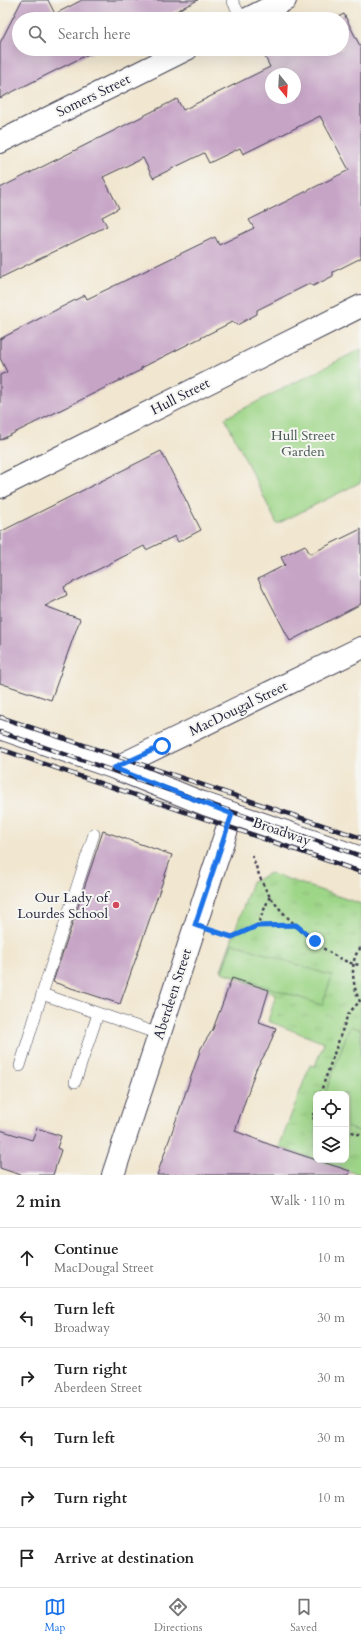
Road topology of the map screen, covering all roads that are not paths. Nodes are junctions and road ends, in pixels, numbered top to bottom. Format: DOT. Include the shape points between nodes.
graph roads {
  1 [pos="232,0"];
  2 [pos="285,0"];
  3 [pos="238,12"];
  4 [pos="261,12"];
  5 [pos="173,56"];
  6 [pos="0,142"];
  7 [pos="361,306"];
  8 [pos="0,487"];
  9 [pos="361,648"];
  10 [pos="0,728"];
  11 [pos="114,768"];
  12 [pos="232,814"];
  13 [pos="94,834"];
  14 [pos="361,858"];
  15 [pos="42,994"];
  16 [pos="98,1014"];
  17 [pos="159,1034"];
  18 [pos="20,1066"];
  19 [pos="75,1082"];
  20 [pos="113,1175"];
  1 -- 3 [label="lane"];
  2 -- 4 [label="street"];
  5 -- 6 [label="street, Somers Street"];
  7 -- 8 [label="street, Hull Street"];
  9 -- 11 [label="street, MacDougal Street"];
  10 -- 11 [label="street, Broadway"];
  11 -- 12 [label="street, Broadway"];
  12 -- 14 [label="street, Broadway"];
  12 -- 17 [label="street, Aberdeen Street"];
  13 -- 15 [label="lane"];
  15 -- 16 [label="lane"];
  15 -- 18 [label="lane"];
  16 -- 17 [label="lane"];
  16 -- 19 [label="lane"];
  17 -- 20 [label="street, Aberdeen Street"];
}
